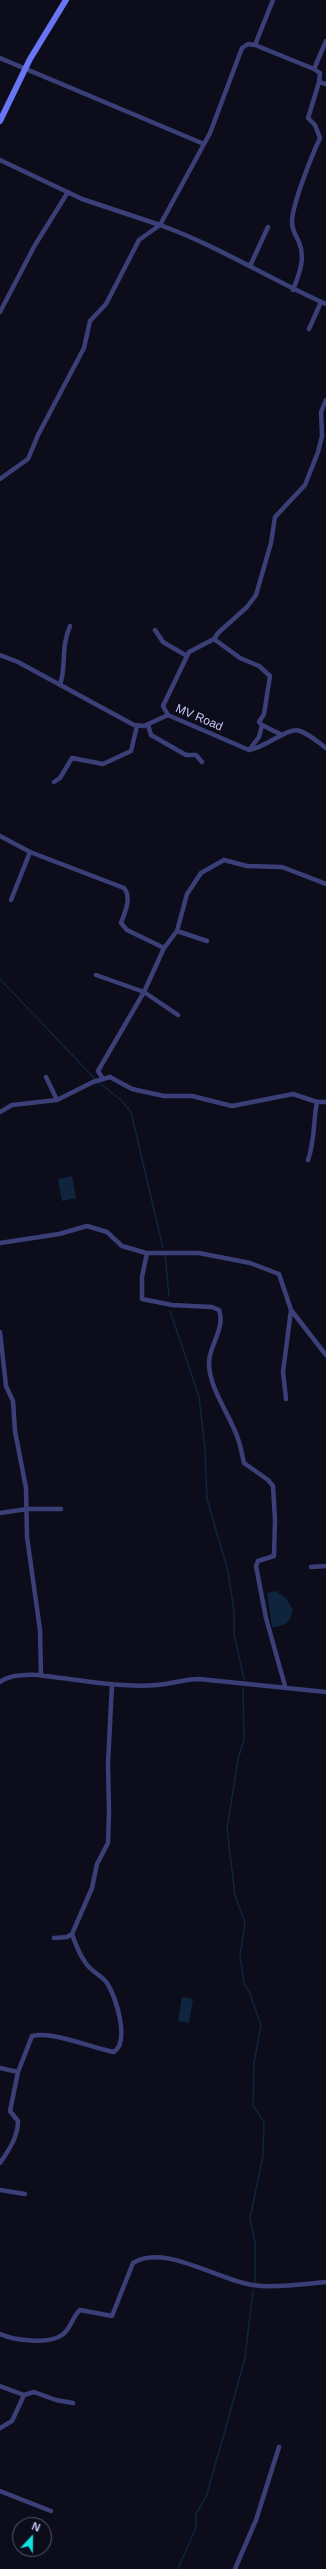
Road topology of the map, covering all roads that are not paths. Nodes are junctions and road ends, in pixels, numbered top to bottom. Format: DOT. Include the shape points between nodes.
graph roads {
  1 [pos="66,0"];
  2 [pos="273,0"];
  3 [pos="326,41"];
  4 [pos="255,45"];
  5 [pos="0,58"];
  6 [pos="314,69"];
  7 [pos="25,70"];
  8 [pos="319,82"];
  9 [pos="326,84"];
  10 [pos="0,121"];
  11 [pos="204,144"];
  12 [pos="0,160"];
  13 [pos="68,192"];
  14 [pos="160,225"];
  15 [pos="268,227"];
  16 [pos="250,266"];
  17 [pos="293,290"];
  18 [pos="324,303"];
  19 [pos="0,312"];
  20 [pos="309,329"];
  21 [pos="326,400"];
  22 [pos="0,479"];
  23 [pos="70,626"];
  24 [pos="155,630"];
  25 [pos="214,640"];
  26 [pos="0,655"];
  27 [pos="187,656"];
  28 [pos="60,685"];
  29 [pos="168,715"];
  30 [pos="148,725"];
  31 [pos="262,725"];
  32 [pos="137,726"];
  33 [pos="282,735"];
  34 [pos="326,748"];
  35 [pos="249,750"];
  36 [pos="202,762"];
  37 [pos="54,782"];
  38 [pos="0,836"];
  39 [pos="30,852"];
  40 [pos="326,884"];
  41 [pos="11,900"];
  42 [pos="177,931"];
  43 [pos="207,941"];
  44 [pos="164,948"];
  45 [pos="96,976"];
  46 [pos="144,992"];
  47 [pos="178,1015"];
  48 [pos="46,1077"];
  49 [pos="102,1079"];
  50 [pos="57,1100"];
  51 [pos="317,1102"];
  52 [pos="326,1102"];
  53 [pos="0,1112"];
  54 [pos="308,1160"];
  55 [pos="0,1243"];
  56 [pos="147,1253"];
  57 [pos="291,1310"];
  58 [pos="0,1332"];
  59 [pos="326,1355"];
  60 [pos="286,1399"];
  61 [pos="28,1509"];
  62 [pos="61,1509"];
  63 [pos="0,1513"];
  64 [pos="326,1566"];
  65 [pos="311,1567"];
  66 [pos="42,1676"];
  67 [pos="0,1682"];
  68 [pos="112,1684"];
  69 [pos="285,1686"];
  70 [pos="326,1692"];
  71 [pos="72,1934"];
  72 [pos="54,1938"];
  73 [pos="0,2068"];
  74 [pos="18,2072"];
  75 [pos="0,2163"];
  76 [pos="0,2190"];
  77 [pos="25,2194"];
  78 [pos="326,2282"];
  79 [pos="0,2334"];
  80 [pos="0,2386"];
  81 [pos="24,2395"];
  82 [pos="73,2403"];
  83 [pos="0,2428"];
  84 [pos="279,2447"];
  85 [pos="0,2491"];
  86 [pos="51,2511"];
  87 [pos="235,2569"];
  1 -- 7 [label="main road"];
  2 -- 4 [label="street"];
  3 -- 6 [label="street"];
  4 -- 6 [label="street"];
  4 -- 11 [label="street" via="248,44 242,48"];
  5 -- 7 [label="street"];
  6 -- 8 [label="street" via="320,73"];
  7 -- 10 [label="main road"];
  7 -- 11 [label="street"];
  8 -- 9 [label="street"];
  8 -- 17 [label="street" via="308,118 315,125 320,138 302,182 292,220 292,227 303,253"];
  11 -- 14 [label="street"];
  12 -- 13 [label="street"];
  13 -- 14 [label="street"];
  13 -- 19 [label="street" via="35,245"];
  14 -- 16 [label="street" via="221,250"];
  14 -- 22 [label="street" via="139,240 106,304 90,321 84,348 28,459"];
  15 -- 16 [label="street"];
  16 -- 17 [label="street"];
  17 -- 18 [label="street"];
  18 -- 20 [label="street"];
  21 -- 25 [label="street" via="321,412 322,436 318,452 305,485 275,517 271,543 256,595 247,608 218,633"];
  23 -- 28 [label="street" via="63,647 63,675"];
  24 -- 27 [label="street" via="163,642"];
  25 -- 27 [label="street" via="194,648"];
  25 -- 31 [label="street" via="240,658 259,666 270,676 264,714 259,722"];
  26 -- 28 [label="street"];
  27 -- 29 [label="street" via="163,706"];
  28 -- 32 [label="street"];
  29 -- 30 [label="street, MV Road"];
  29 -- 35 [label="street, MV Road"];
  30 -- 32 [label="street, MV Road"];
  30 -- 36 [label="street" via="151,735 186,755 196,755"];
  31 -- 33 [label="street"];
  31 -- 35 [label="street" via="259,737"];
  32 -- 37 [label="street" via="131,751 104,764 72,758 60,778"];
  33 -- 34 [label="street" via="300,730"];
  33 -- 35 [label="street" via="259,749"];
  38 -- 39 [label="street"];
  39 -- 41 [label="street"];
  39 -- 44 [label="street" via="124,888 128,893 121,923 127,930"];
  40 -- 42 [label="street" via="282,867 247,866 224,860 201,873 187,894"];
  42 -- 43 [label="street"];
  42 -- 44 [label="street"];
  44 -- 46 [label="street"];
  45 -- 46 [label="street"];
  46 -- 47 [label="street"];
  46 -- 49 [label="street" via="98,1072"];
  48 -- 50 [label="street"];
  49 -- 50 [label="street"];
  49 -- 51 [label="street" via="110,1077 132,1089 164,1096 192,1096 232,1106 293,1094"];
  50 -- 53 [label="street" via="12,1105"];
  51 -- 52 [label="street"];
  51 -- 54 [label="street" via="312,1123 314,1143"];
  55 -- 56 [label="street" via="59,1234 88,1226 107,1232 122,1246"];
  56 -- 57 [label="street" via="199,1253 250,1263 273,1271 279,1274"];
  56 -- 69 [label="street" via="142,1277 142,1299 172,1305 212,1307 221,1314 219,1329 209,1357 211,1375 238,1438 244,1463 268,1480 274,1491 274,1556 258,1562 256,1566 266,1618"];
  57 -- 59 [label="street"];
  57 -- 60 [label="street" via="283,1372"];
  58 -- 61 [label="street" via="6,1386 13,1401 15,1431"];
  61 -- 62 [label="street"];
  61 -- 63 [label="street"];
  61 -- 66 [label="street" via="27,1537 40,1630"];
  64 -- 65 [label="street"];
  66 -- 67 [label="street" via="6,1678"];
  66 -- 68 [label="street"];
  68 -- 69 [label="street" via="158,1685 181,1679 199,1679 260,1687"];
  68 -- 71 [label="street" via="108,1843 97,1864 92,1888"];
  69 -- 70 [label="street"];
  71 -- 72 [label="street"];
  71 -- 74 [label="street" via="85,1963 113,1993 118,2010 121,2040 114,2052 75,2041 39,2034 32,2036"];
  73 -- 74 [label="street"];
  74 -- 75 [label="street" via="10,2111 18,2121 18,2131"];
  76 -- 77 [label="street"];
  78 -- 79 [label="street" via="261,2286 228,2280 154,2255 133,2263 112,2316 80,2310 72,2325 61,2336 49,2339 28,2341"];
  80 -- 81 [label="street"];
  81 -- 82 [label="street" via="34,2392"];
  81 -- 83 [label="street" via="12,2421"];
  84 -- 87 [label="street" via="256,2520"];
  85 -- 86 [label="street"];
}
